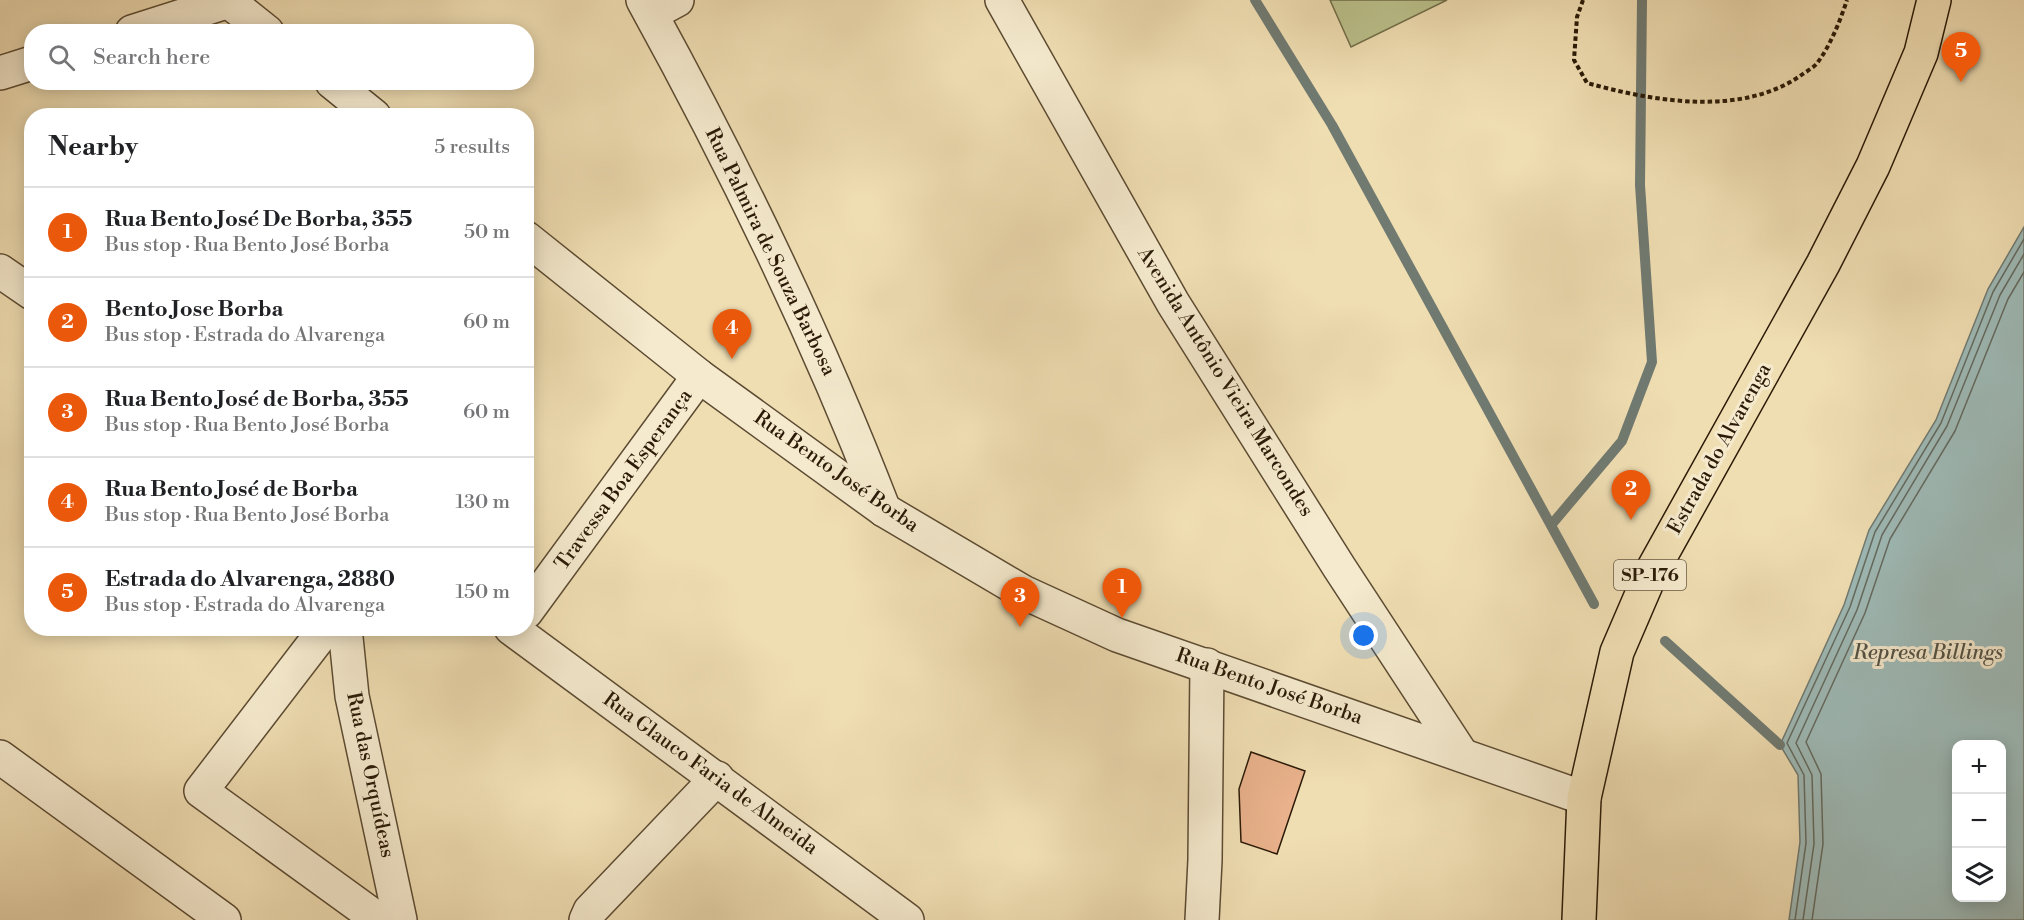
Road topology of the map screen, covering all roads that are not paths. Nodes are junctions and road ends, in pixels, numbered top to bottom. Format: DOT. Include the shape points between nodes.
graph roads {
  1 [pos="1002,0"];
  2 [pos="1934,0"];
  3 [pos="228,1"];
  4 [pos="657,5"];
  5 [pos="157,24"];
  6 [pos="257,24"];
  7 [pos="24,66"];
  8 [pos="0,73"];
  9 [pos="342,90"];
  10 [pos="364,108"];
  11 [pos="534,244"];
  12 [pos="0,271"];
  13 [pos="24,288"];
  14 [pos="699,376"];
  15 [pos="884,510"];
  16 [pos="534,601"];
  17 [pos="320,636"];
  18 [pos="346,636"];
  19 [pos="530,636"];
  20 [pos="1207,665"];
  21 [pos="1462,755"];
  22 [pos="0,758"];
  23 [pos="717,778"];
  24 [pos="1584,798"];
  25 [pos="224,920"];
  26 [pos="379,920"];
  27 [pos="400,920"];
  28 [pos="586,920"];
  29 [pos="907,920"];
  30 [pos="1202,920"];
  31 [pos="1580,920"];
  1 -- 21 [label="street, Avenida Antônio Vieira Marcondes" via="1173,303"];
  2 -- 24 [label="main road, Estrada do Alvarenga / SP-176" via="1922,53 1874,166 1651,573 1617,651"];
  3 -- 5 [label="street"];
  3 -- 6 [label="street"];
  4 -- 15 [label="street, Rua Palmira de Souza Barbosa" via="823,360"];
  7 -- 8 [label="street"];
  9 -- 10 [label="street"];
  11 -- 14 [label="street, Rua Bento José Borba"];
  12 -- 13 [label="street"];
  14 -- 15 [label="street, Rua Bento José Borba"];
  14 -- 16 [label="street, Travessa Boa Esperança"];
  15 -- 20 [label="street, Rua Bento José Borba" via="1023,592 1117,635"];
  17 -- 26 [label="street" via="201,791"];
  18 -- 27 [label="street, Rua das Orquídeas" via="352,696"];
  19 -- 23 [label="street, Rua Glauco Faria de Almeida"];
  20 -- 21 [label="street, Rua Bento José Borba"];
  20 -- 30 [label="street"];
  21 -- 24 [label="street, Rua Bento José Borba"];
  22 -- 25 [label="street"];
  23 -- 28 [label="street" via="590,911"];
  23 -- 29 [label="street, Rua Glauco Faria de Almeida"];
  24 -- 31 [label="main road, Estrada do Alvarenga / SP-176"];
}
